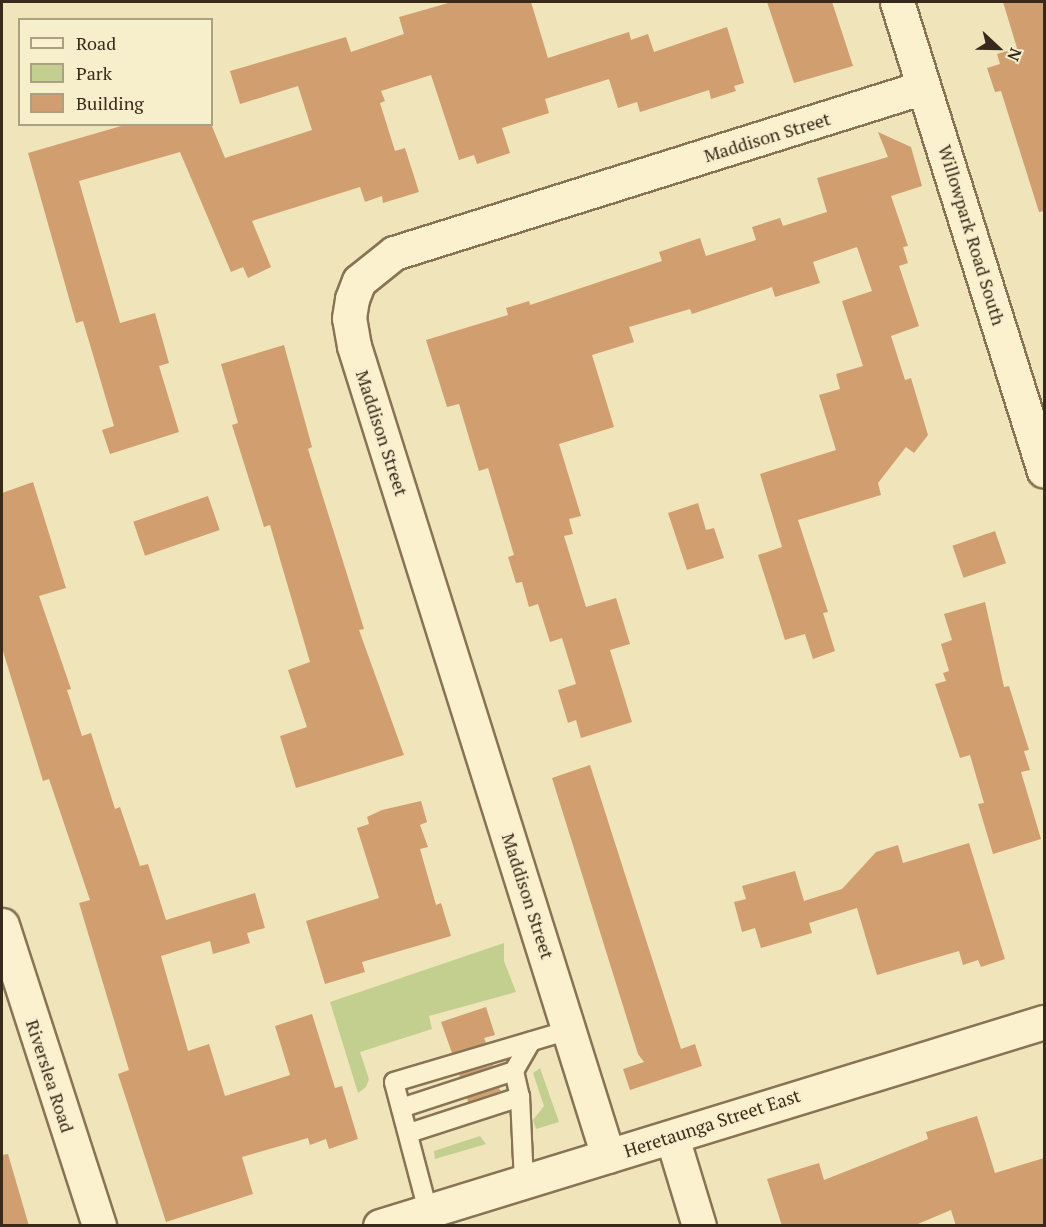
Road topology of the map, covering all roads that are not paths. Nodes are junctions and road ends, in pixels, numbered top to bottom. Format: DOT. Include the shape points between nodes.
graph roads {
  1 [pos="897,2"];
  2 [pos="924,87"];
  3 [pos="1042,453"];
  4 [pos="2,925"];
  5 [pos="1044,1022"];
  6 [pos="570,1030"];
  7 [pos="531,1041"];
  8 [pos="514,1071"];
  9 [pos="520,1097"];
  10 [pos="401,1108"];
  11 [pos="409,1133"];
  12 [pos="672,1137"];
  13 [pos="608,1156"];
  14 [pos="524,1182"];
  15 [pos="428,1211"];
  16 [pos="99,1226"];
  17 [pos="380,1226"];
  18 [pos="699,1226"];
  1 -- 2 [label="street, Willowpark Road South"];
  2 -- 3 [label="street, Willowpark Road South"];
  2 -- 6 [label="street, Maddison Street" via="394,253 359,281 352,299 349,318 354,346"];
  4 -- 16 [label="street, Riverslea Road"];
  5 -- 12 [label="street, Heretaunga Street East"];
  6 -- 7 [label="lane"];
  6 -- 13 [label="street, Maddison Street"];
  7 -- 8 [label="lane"];
  7 -- 10 [label="lane" via="394,1082"];
  8 -- 9 [label="lane"];
  8 -- 10 [label="lane"];
  9 -- 11 [label="lane"];
  9 -- 14 [label="lane"];
  10 -- 11 [label="lane"];
  11 -- 15 [label="lane"];
  12 -- 13 [label="street, Heretaunga Street East"];
  12 -- 18 [label="street"];
  13 -- 14 [label="street, Heretaunga Street East"];
  14 -- 15 [label="street, Heretaunga Street East"];
  15 -- 17 [label="street, Heretaunga Street East"];
}
